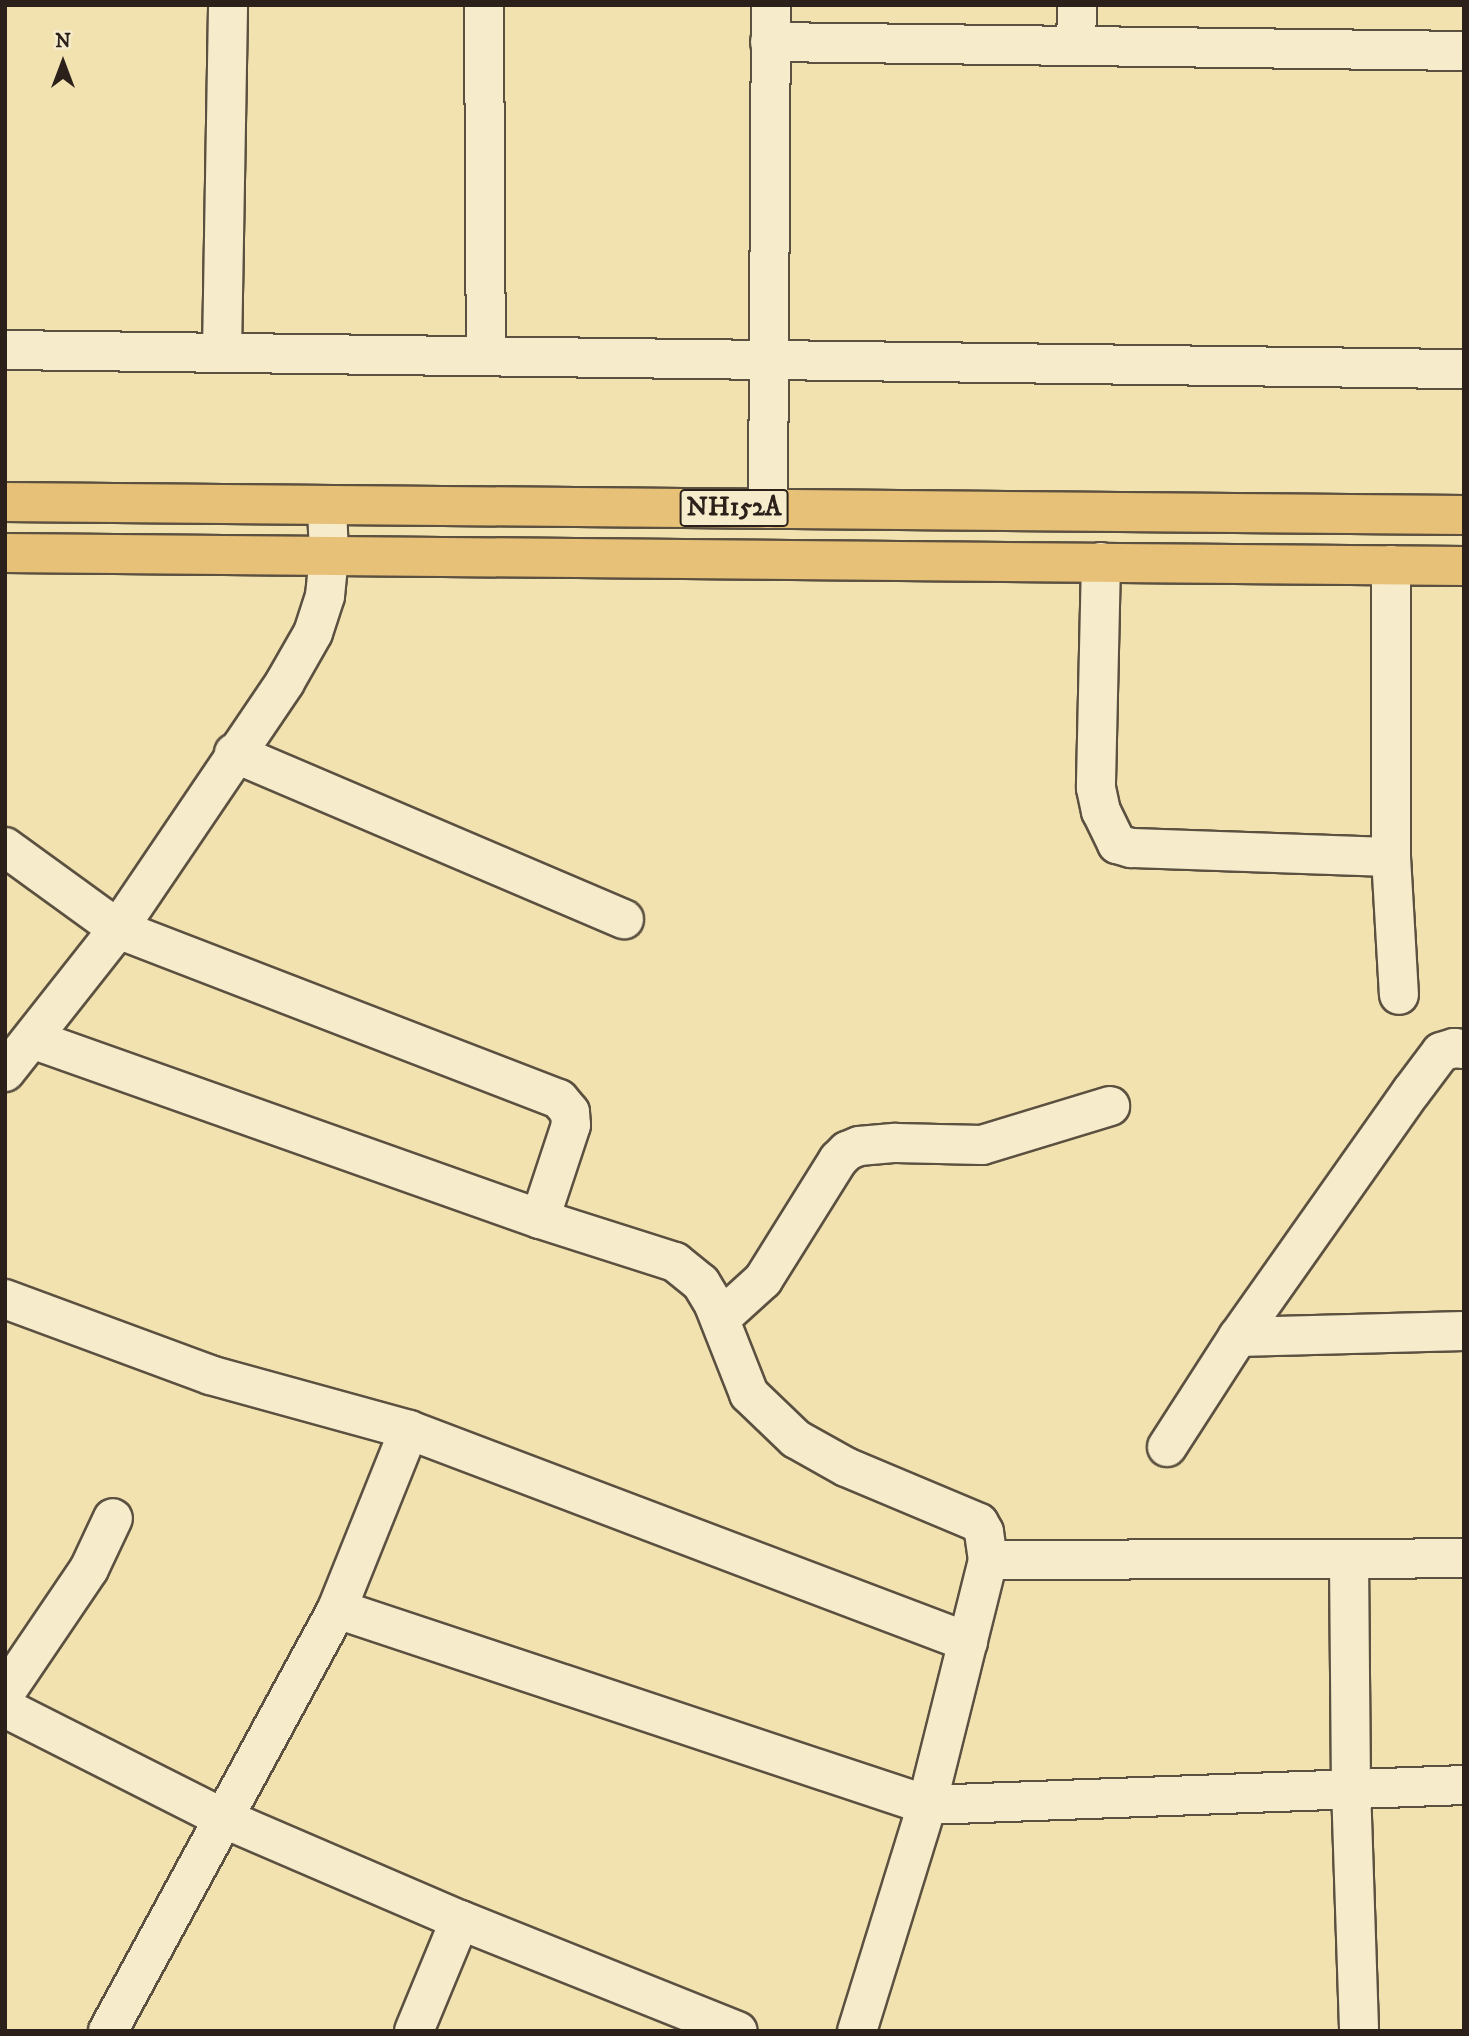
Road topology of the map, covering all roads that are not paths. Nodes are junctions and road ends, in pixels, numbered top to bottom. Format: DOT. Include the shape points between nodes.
graph roads {
  1 [pos="228,5"];
  2 [pos="484,5"];
  3 [pos="1077,5"];
  4 [pos="771,24"];
  5 [pos="1076,46"];
  6 [pos="1464,51"];
  7 [pos="5,350"];
  8 [pos="222,352"];
  9 [pos="486,355"];
  10 [pos="769,358"];
  11 [pos="1464,369"];
  12 [pos="5,502"];
  13 [pos="327,506"];
  14 [pos="768,509"];
  15 [pos="1464,515"];
  16 [pos="5,553"];
  17 [pos="329,556"];
  18 [pos="1101,562"];
  19 [pos="1391,565"];
  20 [pos="1464,566"];
  21 [pos="234,753"];
  22 [pos="5,847"];
  23 [pos="1391,857"];
  24 [pos="624,919"];
  25 [pos="118,929"];
  26 [pos="1399,995"];
  27 [pos="32,1039"];
  28 [pos="1464,1049"];
  29 [pos="5,1072"];
  30 [pos="1110,1106"];
  31 [pos="540,1219"];
  32 [pos="5,1299"];
  33 [pos="720,1319"];
  34 [pos="1464,1331"];
  35 [pos="1238,1337"];
  36 [pos="409,1430"];
  37 [pos="1167,1447"];
  38 [pos="113,1518"];
  39 [pos="1464,1558"];
  40 [pos="1349,1559"];
  41 [pos="988,1560"];
  42 [pos="337,1609"];
  43 [pos="968,1642"];
  44 [pos="5,1693"];
  45 [pos="5,1708"];
  46 [pos="1464,1785"];
  47 [pos="1351,1787"];
  48 [pos="928,1805"];
  49 [pos="225,1819"];
  50 [pos="460,1920"];
  51 [pos="108,2031"];
  52 [pos="414,2031"];
  53 [pos="737,2031"];
  54 [pos="857,2031"];
  55 [pos="1359,2031"];
  1 -- 8 [label="street"];
  2 -- 9 [label="street"];
  3 -- 5 [label="street"];
  4 -- 5 [label="street"];
  4 -- 10 [label="street"];
  5 -- 6 [label="street"];
  7 -- 8 [label="street"];
  8 -- 9 [label="street"];
  9 -- 10 [label="street"];
  10 -- 11 [label="street"];
  10 -- 14 [label="street"];
  12 -- 13 [label="highway, NH152A"];
  13 -- 14 [label="highway, NH152A"];
  13 -- 17 [label="street"];
  14 -- 15 [label="highway, NH152A"];
  16 -- 17 [label="highway, NH152A"];
  17 -- 18 [label="highway, NH152A"];
  17 -- 21 [label="street" via="325,596 313,633 285,682"];
  18 -- 19 [label="highway, NH152A"];
  18 -- 23 [label="street" via="1096,788 1117,844"];
  19 -- 20 [label="highway, NH152A"];
  19 -- 23 [label="street"];
  21 -- 24 [label="street"];
  21 -- 25 [label="street"];
  22 -- 25 [label="street"];
  23 -- 26 [label="street"];
  25 -- 27 [label="street"];
  25 -- 31 [label="street" via="559,1099 570,1112 572,1125"];
  27 -- 29 [label="street"];
  27 -- 31 [label="street"];
  28 -- 35 [label="street" via="1441,1052"];
  30 -- 33 [label="street" via="982,1145 896,1143 847,1151 763,1280"];
  31 -- 33 [label="street" via="675,1262 701,1283"];
  32 -- 36 [label="street" via="210,1375"];
  33 -- 41 [label="street" via="749,1394 796,1439 846,1467 971,1517 984,1532"];
  34 -- 35 [label="street"];
  35 -- 37 [label="street"];
  36 -- 42 [label="street"];
  36 -- 43 [label="street"];
  38 -- 44 [label="street" via="89,1569"];
  39 -- 40 [label="street"];
  40 -- 41 [label="street"];
  40 -- 47 [label="street"];
  41 -- 43 [label="street"];
  42 -- 48 [label="street"];
  42 -- 49 [label="street"];
  43 -- 48 [label="street"];
  45 -- 49 [label="street"];
  46 -- 47 [label="street"];
  47 -- 48 [label="street"];
  47 -- 55 [label="street"];
  48 -- 54 [label="street"];
  49 -- 50 [label="street"];
  49 -- 51 [label="street"];
  50 -- 52 [label="street"];
  50 -- 53 [label="street"];
}
